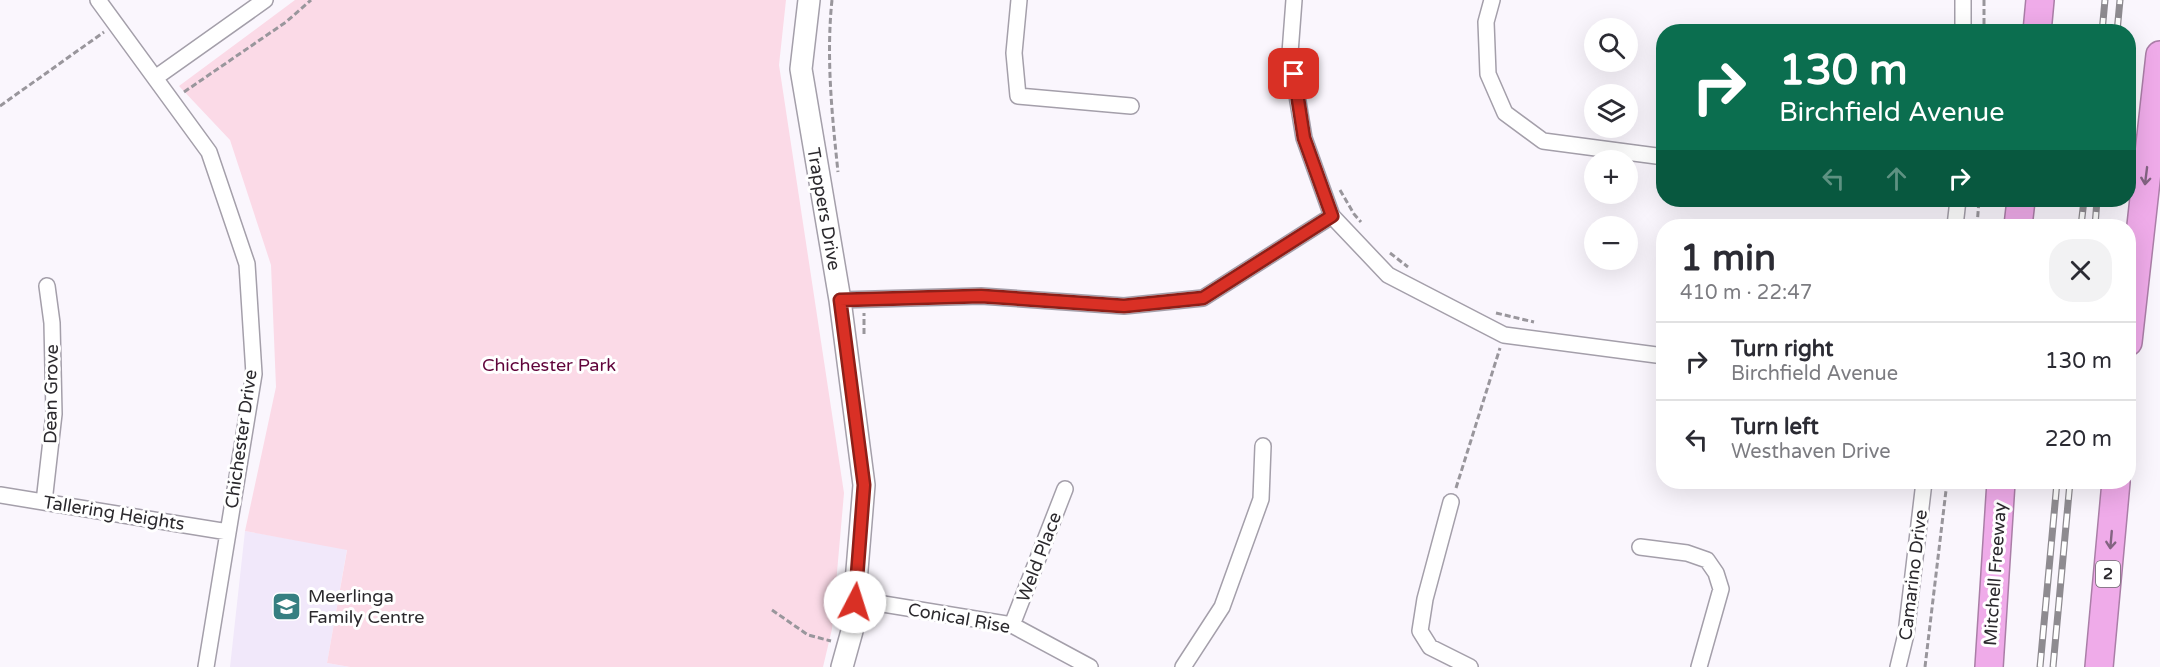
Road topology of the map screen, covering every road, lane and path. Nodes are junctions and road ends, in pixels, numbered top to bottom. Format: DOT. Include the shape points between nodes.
graph roads {
  1 [pos="98,0"];
  2 [pos="265,0"];
  3 [pos="311,0"];
  4 [pos="809,0"];
  5 [pos="1019,0"];
  6 [pos="1294,0"];
  7 [pos="1492,0"];
  8 [pos="1963,0"];
  9 [pos="1984,0"];
  10 [pos="2040,0"];
  11 [pos="115,24"];
  12 [pos="1963,24"];
  13 [pos="1984,24"];
  14 [pos="2038,24"];
  15 [pos="2160,55"];
  16 [pos="155,78"];
  17 [pos="171,100"];
  18 [pos="0,106"];
  19 [pos="1131,106"];
  20 [pos="1656,156"];
  21 [pos="1336,183"];
  22 [pos="1332,216"];
  23 [pos="1368,230"];
  24 [pos="1389,253"];
  25 [pos="2136,270"];
  26 [pos="1414,272"];
  27 [pos="47,286"];
  28 [pos="840,300"];
  29 [pos="1492,312"];
  30 [pos="1534,322"];
  31 [pos="1504,335"];
  32 [pos="1656,355"];
  33 [pos="1263,446"];
  34 [pos="1065,489"];
  35 [pos="1923,489"];
  36 [pos="1946,489"];
  37 [pos="2001,489"];
  38 [pos="2115,489"];
  39 [pos="0,495"];
  40 [pos="44,502"];
  41 [pos="1451,502"];
  42 [pos="228,532"];
  43 [pos="1640,547"];
  44 [pos="855,602"];
  45 [pos="772,610"];
  46 [pos="1012,625"];
  47 [pos="833,642"];
  48 [pos="206,667"];
  49 [pos="842,667"];
  50 [pos="1090,667"];
  51 [pos="1183,667"];
  52 [pos="1470,667"];
  53 [pos="1699,667"];
  54 [pos="1898,667"];
  55 [pos="1925,667"];
  56 [pos="1989,667"];
  57 [pos="2099,667"];
  1 -- 11 [label="street, Chichester Drive"];
  2 -- 16 [label="street"];
  3 -- 17 [label="path" via="286,22"];
  4 -- 28 [label="main road, Trappers Drive" via="801,69"];
  5 -- 19 [label="street" via="1014,53 1018,96"];
  6 -- 22 [label="street" via="1290,53 1304,138"];
  7 -- 20 [label="street" via="1486,22 1488,74 1505,113 1543,141"];
  8 -- 12 [label="street"];
  9 -- 13 [label="path"];
  10 -- 14 [label="highway"];
  11 -- 16 [label="street, Chichester Drive"];
  11 -- 18 [label="path"];
  15 -- 25 [label="highway, one-way"];
  16 -- 17 [label="street, Chichester Drive"];
  17 -- 42 [label="street, Chichester Drive" via="209,152 246,264 254,374"];
  21 -- 23 [label="path" via="1353,214"];
  22 -- 28 [label="street" via="1203,298 1124,306 981,296"];
  22 -- 31 [label="street" via="1388,275"];
  24 -- 26 [label="path"];
  27 -- 40 [label="street, Dean Grove" via="54,414"];
  28 -- 44 [label="main road, Trappers Drive" via="864,485"];
  29 -- 30 [label="path"];
  31 -- 32 [label="street"];
  31 -- 41 [label="path"];
  33 -- 51 [label="street" via="1261,499 1222,607"];
  34 -- 46 [label="street, Weld Place"];
  35 -- 54 [label="street, Camarino Drive" via="1906,634"];
  36 -- 55 [label="path"];
  37 -- 56 [label="highway, Mitchell Freeway"];
  38 -- 57 [label="highway, 2, one-way"];
  39 -- 40 [label="street, Tallering Heights"];
  40 -- 42 [label="street, Tallering Heights"];
  41 -- 52 [label="street" via="1420,631 1430,647"];
  42 -- 48 [label="street, Chichester Drive"];
  43 -- 53 [label="street" via="1687,553 1707,560 1716,573 1721,589"];
  44 -- 46 [label="street, Conical Rise"];
  44 -- 49 [label="main road, Trappers Drive"];
  45 -- 47 [label="path" via="808,635"];
  46 -- 50 [label="street, Conical Rise"];
}
